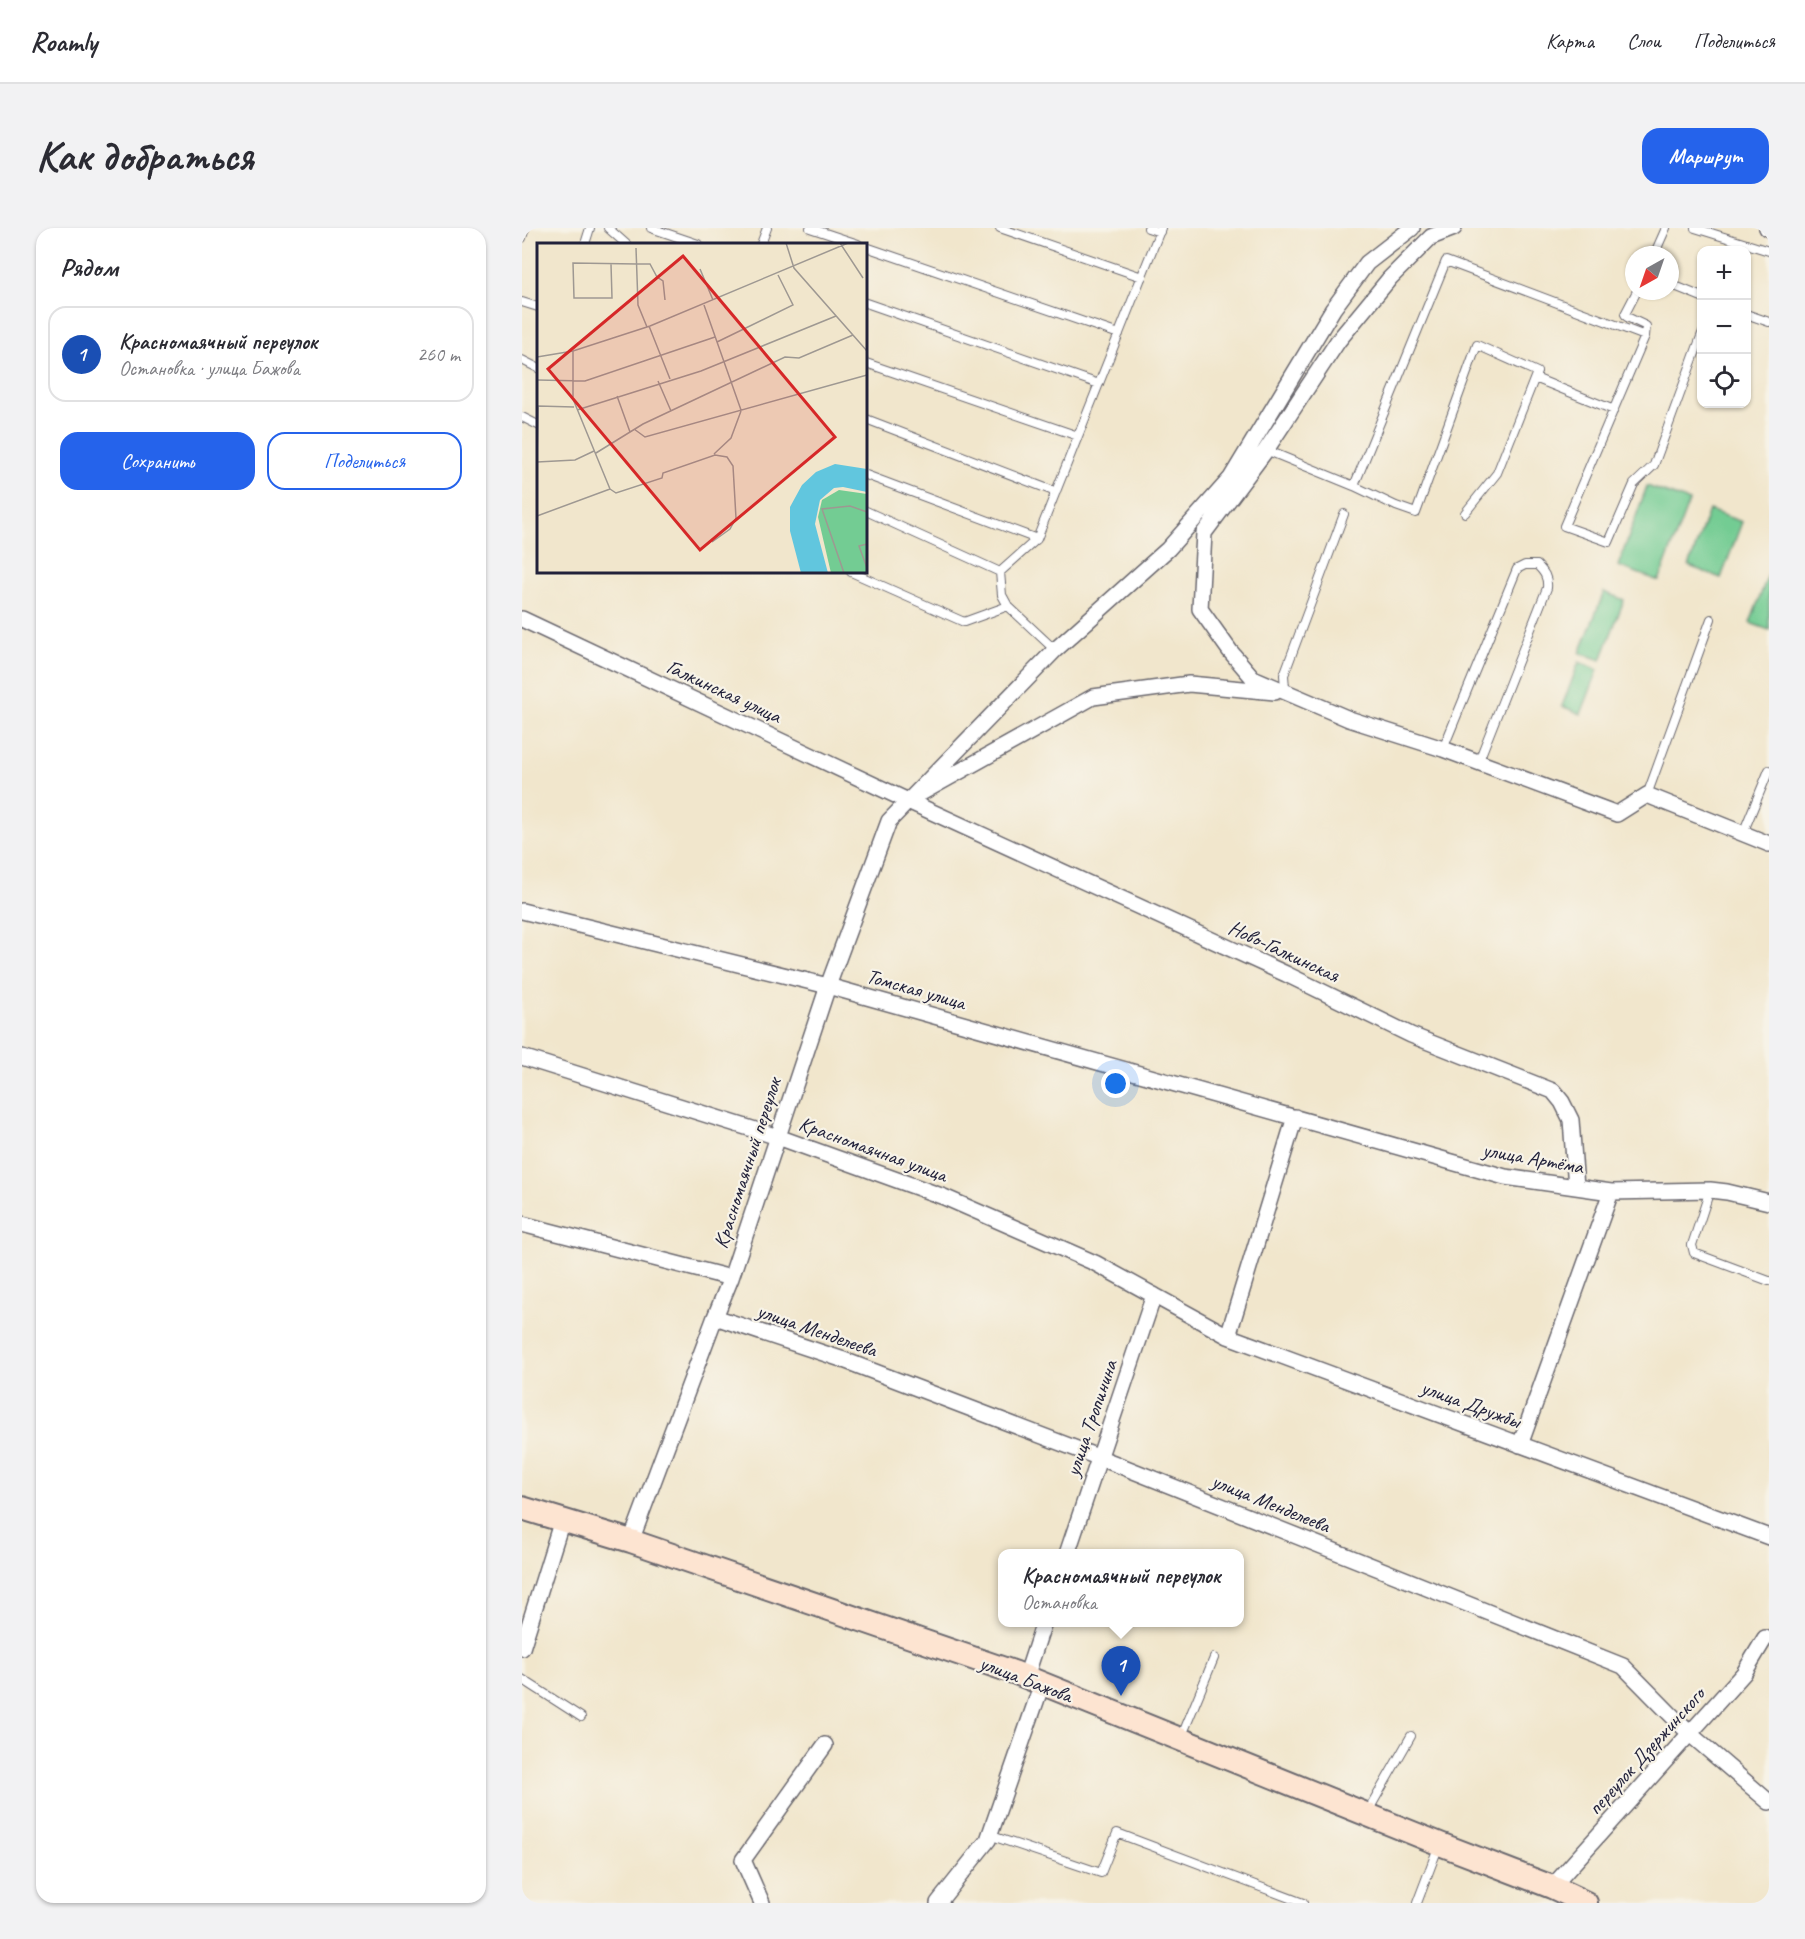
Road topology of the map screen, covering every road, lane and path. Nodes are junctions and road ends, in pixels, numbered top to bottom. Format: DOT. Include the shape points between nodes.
graph roads {
  1 [pos="525,228"];
  2 [pos="590,228"];
  3 [pos="608,228"];
  4 [pos="651,228"];
  5 [pos="767,228"];
  6 [pos="810,228"];
  7 [pos="1000,228"];
  8 [pos="1148,228"];
  9 [pos="1412,228"];
  10 [pos="1454,228"];
  11 [pos="1666,228"];
  12 [pos="1695,228"];
  13 [pos="1161,230"];
  14 [pos="522,238"];
  15 [pos="585,243"];
  16 [pos="625,243"];
  17 [pos="695,243"];
  18 [pos="761,243"];
  19 [pos="855,243"];
  20 [pos="1658,246"];
  21 [pos="867,247"];
  22 [pos="1769,251"];
  23 [pos="1142,277"];
  24 [pos="1679,288"];
  25 [pos="1697,295"];
  26 [pos="1632,300"];
  27 [pos="522,302"];
  28 [pos="867,303"];
  29 [pos="537,308"];
  30 [pos="1751,316"];
  31 [pos="1769,322"];
  32 [pos="1119,334"];
  33 [pos="1646,336"];
  34 [pos="1697,345"];
  35 [pos="522,360"];
  36 [pos="867,363"];
  37 [pos="537,368"];
  38 [pos="1535,378"];
  39 [pos="1099,384"];
  40 [pos="1614,410"];
  41 [pos="522,417"];
  42 [pos="867,419"];
  43 [pos="537,424"];
  44 [pos="1078,436"];
  45 [pos="1266,450"];
  46 [pos="867,475"];
  47 [pos="1354,486"];
  48 [pos="1056,492"];
  49 [pos="867,511"];
  50 [pos="1465,513"];
  51 [pos="1344,514"];
  52 [pos="1037,539"];
  53 [pos="1000,572"];
  54 [pos="853,573"];
  55 [pos="1008,606"];
  56 [pos="522,619"];
  57 [pos="1711,619"];
  58 [pos="1055,650"];
  59 [pos="1289,694"];
  60 [pos="1443,749"];
  61 [pos="1478,764"];
  62 [pos="1769,770"];
  63 [pos="1647,795"];
  64 [pos="908,801"];
  65 [pos="1743,833"];
  66 [pos="1769,844"];
  67 [pos="522,911"];
  68 [pos="828,986"];
  69 [pos="522,1057"];
  70 [pos="1295,1117"];
  71 [pos="778,1137"];
  72 [pos="1576,1187"];
  73 [pos="1710,1190"];
  74 [pos="1611,1192"];
  75 [pos="1769,1202"];
  76 [pos="522,1224"];
  77 [pos="731,1278"];
  78 [pos="1769,1281"];
  79 [pos="1159,1298"];
  80 [pos="715,1317"];
  81 [pos="1228,1336"];
  82 [pos="1520,1444"];
  83 [pos="1100,1458"];
  84 [pos="522,1508"];
  85 [pos="562,1520"];
  86 [pos="1769,1537"];
  87 [pos="631,1541"];
  88 [pos="1069,1549"];
  89 [pos="1043,1627"];
  90 [pos="1765,1638"];
  91 [pos="522,1648"];
  92 [pos="1214,1658"];
  93 [pos="522,1679"];
  94 [pos="1034,1680"];
  95 [pos="581,1717"];
  96 [pos="1690,1734"];
  97 [pos="1411,1736"];
  98 [pos="1180,1739"];
  99 [pos="825,1745"];
  100 [pos="1769,1802"];
  101 [pos="1366,1814"];
  102 [pos="989,1835"];
  103 [pos="1440,1844"];
  104 [pos="1552,1887"];
  105 [pos="762,1903"];
  106 [pos="938,1903"];
  107 [pos="1303,1903"];
  108 [pos="1418,1903"];
  109 [pos="1586,1903"];
  1 -- 14 [label="lane"];
  2 -- 15 [label="lane"];
  3 -- 16 [label="lane"];
  4 -- 17 [label="lane"];
  5 -- 18 [label="lane"];
  6 -- 19 [label="lane"];
  7 -- 23 [label="lane"];
  8 -- 13 [label="lane"];
  9 -- 58 [label="street, Красномаячный переулок" via="1367,263 1333,309 1231,478 1168,549"];
  10 -- 45 [label="street" via="1431,237 1390,278 1338,341"];
  11 -- 20 [label="lane"];
  12 -- 22 [label="lane"];
  13 -- 23 [label="lane"];
  21 -- 32 [label="lane"];
  23 -- 32 [label="lane"];
  24 -- 25 [label="lane"];
  26 -- 33 [label="lane" via="1625,314 1646,327"];
  27 -- 29 [label="lane"];
  28 -- 39 [label="lane"];
  30 -- 31 [label="lane"];
  32 -- 39 [label="lane"];
  33 -- 40 [label="lane"];
  33 -- 47 [label="lane" via="1446,261"];
  34 -- 40 [label="lane" via="1654,465 1634,484 1609,542 1564,525"];
  35 -- 37 [label="lane"];
  36 -- 44 [label="lane"];
  38 -- 40 [label="lane"];
  38 -- 47 [label="lane" via="1537,372 1478,345 1416,513"];
  38 -- 50 [label="lane" via="1497,473"];
  39 -- 44 [label="lane"];
  41 -- 43 [label="lane"];
  42 -- 48 [label="lane"];
  44 -- 48 [label="lane"];
  45 -- 47 [label="lane"];
  45 -- 59 [label="street" via="1204,534 1200,609 1253,678"];
  46 -- 52 [label="lane"];
  48 -- 52 [label="lane"];
  49 -- 53 [label="lane"];
  51 -- 59 [label="lane" via="1284,675"];
  52 -- 53 [label="lane"];
  53 -- 55 [label="lane" via="1002,595"];
  54 -- 55 [label="lane" via="964,622"];
  55 -- 58 [label="lane"];
  56 -- 64 [label="street, Галкинская улица"];
  57 -- 63 [label="lane"];
  58 -- 64 [label="street, Красномаячный переулок"];
  59 -- 60 [label="street" via="1349,719"];
  59 -- 64 [label="street" via="1189,684 1094,697"];
  60 -- 61 [label="street"];
  60 -- 61 [label="lane" via="1517,569 1537,565 1548,580 1547,588"];
  61 -- 63 [label="street" via="1617,814"];
  62 -- 65 [label="lane"];
  63 -- 65 [label="street"];
  64 -- 68 [label="street, Красномаячный переулок" via="888,821"];
  64 -- 72 [label="street, Ново-Галкинская" via="1411,1035 1553,1091 1571,1120"];
  65 -- 66 [label="street"];
  67 -- 68 [label="street, Томская улица"];
  68 -- 70 [label="street, Томская улица"];
  68 -- 71 [label="street, Красномаячный переулок"];
  69 -- 71 [label="street, Красномаячная улица"];
  70 -- 72 [label="street, улица Артёма" via="1505,1177"];
  70 -- 81 [label="street"];
  71 -- 77 [label="street, Красномаячный переулок"];
  71 -- 79 [label="street, Красномаячная улица" via="944,1197 1095,1263"];
  72 -- 74 [label="street, улица Артёма"];
  73 -- 74 [label="street, улица Артёма"];
  73 -- 75 [label="street, улица Артёма"];
  73 -- 78 [label="lane" via="1692,1245 1694,1253"];
  74 -- 82 [label="street"];
  76 -- 77 [label="street"];
  77 -- 80 [label="street, Красномаячный переулок"];
  79 -- 81 [label="street, улица Дружбы"];
  79 -- 83 [label="street, улица Тропинина"];
  80 -- 83 [label="street, улица Менделеева" via="841,1359"];
  80 -- 87 [label="street, Красномаячный переулок"];
  81 -- 82 [label="street, улица Дружбы"];
  82 -- 86 [label="street, улица Дружбы"];
  83 -- 88 [label="street, улица Тропинина"];
  83 -- 96 [label="street, улица Менделеева" via="1623,1666"];
  84 -- 85 [label="main road, улица Бажова"];
  85 -- 87 [label="main road, улица Бажова"];
  85 -- 91 [label="street"];
  87 -- 94 [label="main road, улица Бажова"];
  89 -- 94 [label="street"];
  90 -- 96 [label="street, переулок Дзержинского" via="1744,1673"];
  92 -- 98 [label="lane"];
  93 -- 95 [label="lane"];
  94 -- 98 [label="main road, улица Бажова"];
  94 -- 102 [label="street"];
  96 -- 100 [label="street, улица Менделеева"];
  96 -- 104 [label="street, переулок Дзержинского"];
  97 -- 101 [label="lane"];
  98 -- 101 [label="main road, улица Бажова"];
  99 -- 105 [label="street" via="742,1860"];
  101 -- 103 [label="main road, улица Бажова"];
  102 -- 106 [label="street"];
  102 -- 107 [label="lane" via="1101,1873 1117,1833"];
  103 -- 104 [label="main road, улица Бажова"];
  103 -- 108 [label="lane"];
  104 -- 109 [label="main road, улица Бажова"];
}
